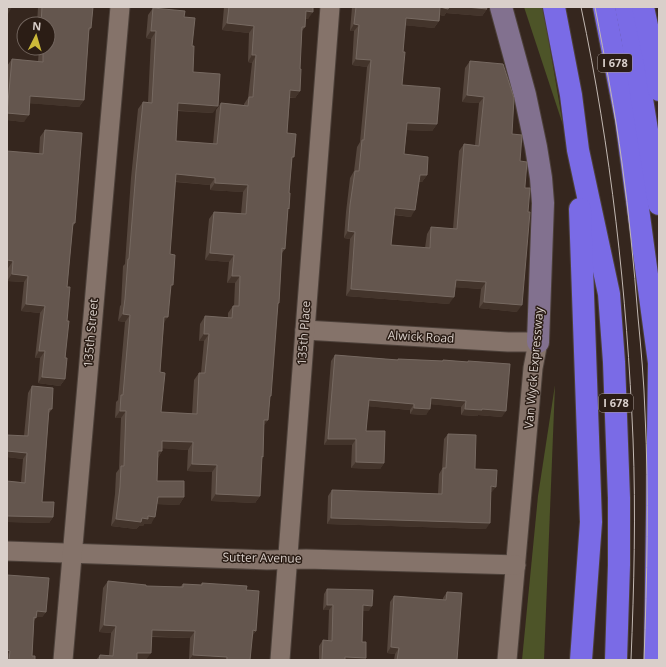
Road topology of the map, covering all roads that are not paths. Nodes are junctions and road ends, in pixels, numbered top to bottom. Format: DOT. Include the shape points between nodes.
graph roads {
  1 [pos="120,7"];
  2 [pos="330,7"];
  3 [pos="501,7"];
  4 [pos="554,7"];
  5 [pos="604,7"];
  6 [pos="626,7"];
  7 [pos="643,7"];
  8 [pos="659,90"];
  9 [pos="578,150"];
  10 [pos="659,204"];
  11 [pos="304,330"];
  12 [pos="538,342"];
  13 [pos="7,551"];
  14 [pos="72,553"];
  15 [pos="288,559"];
  16 [pos="516,566"];
  17 [pos="63,660"];
  18 [pos="280,660"];
  19 [pos="507,660"];
  20 [pos="581,660"];
  21 [pos="616,660"];
  22 [pos="655,660"];
  1 -- 14 [label="street, 135th Street"];
  2 -- 11 [label="street, 135th Place"];
  3 -- 12 [label="main road, Van Wyck Expressway" via="525,95 541,178 543,203"];
  4 -- 9 [label="highway, I 678" via="571,95"];
  5 -- 22 [label="highway, I 678" via="626,120 659,363"];
  6 -- 10 [label="highway"];
  7 -- 8 [label="highway"];
  9 -- 20 [label="highway" via="591,522"];
  9 -- 21 [label="highway, I 678" via="609,294 619,498"];
  11 -- 12 [label="street, Alwick Road"];
  11 -- 15 [label="street, 135th Place"];
  12 -- 16 [label="street, Van Wyck Expressway"];
  13 -- 14 [label="street, Sutter Avenue"];
  14 -- 15 [label="street, Sutter Avenue"];
  14 -- 17 [label="street, 135th Street"];
  15 -- 16 [label="street, Sutter Avenue"];
  15 -- 18 [label="street, 135th Place"];
  16 -- 19 [label="street, Van Wyck Expressway"];
}
